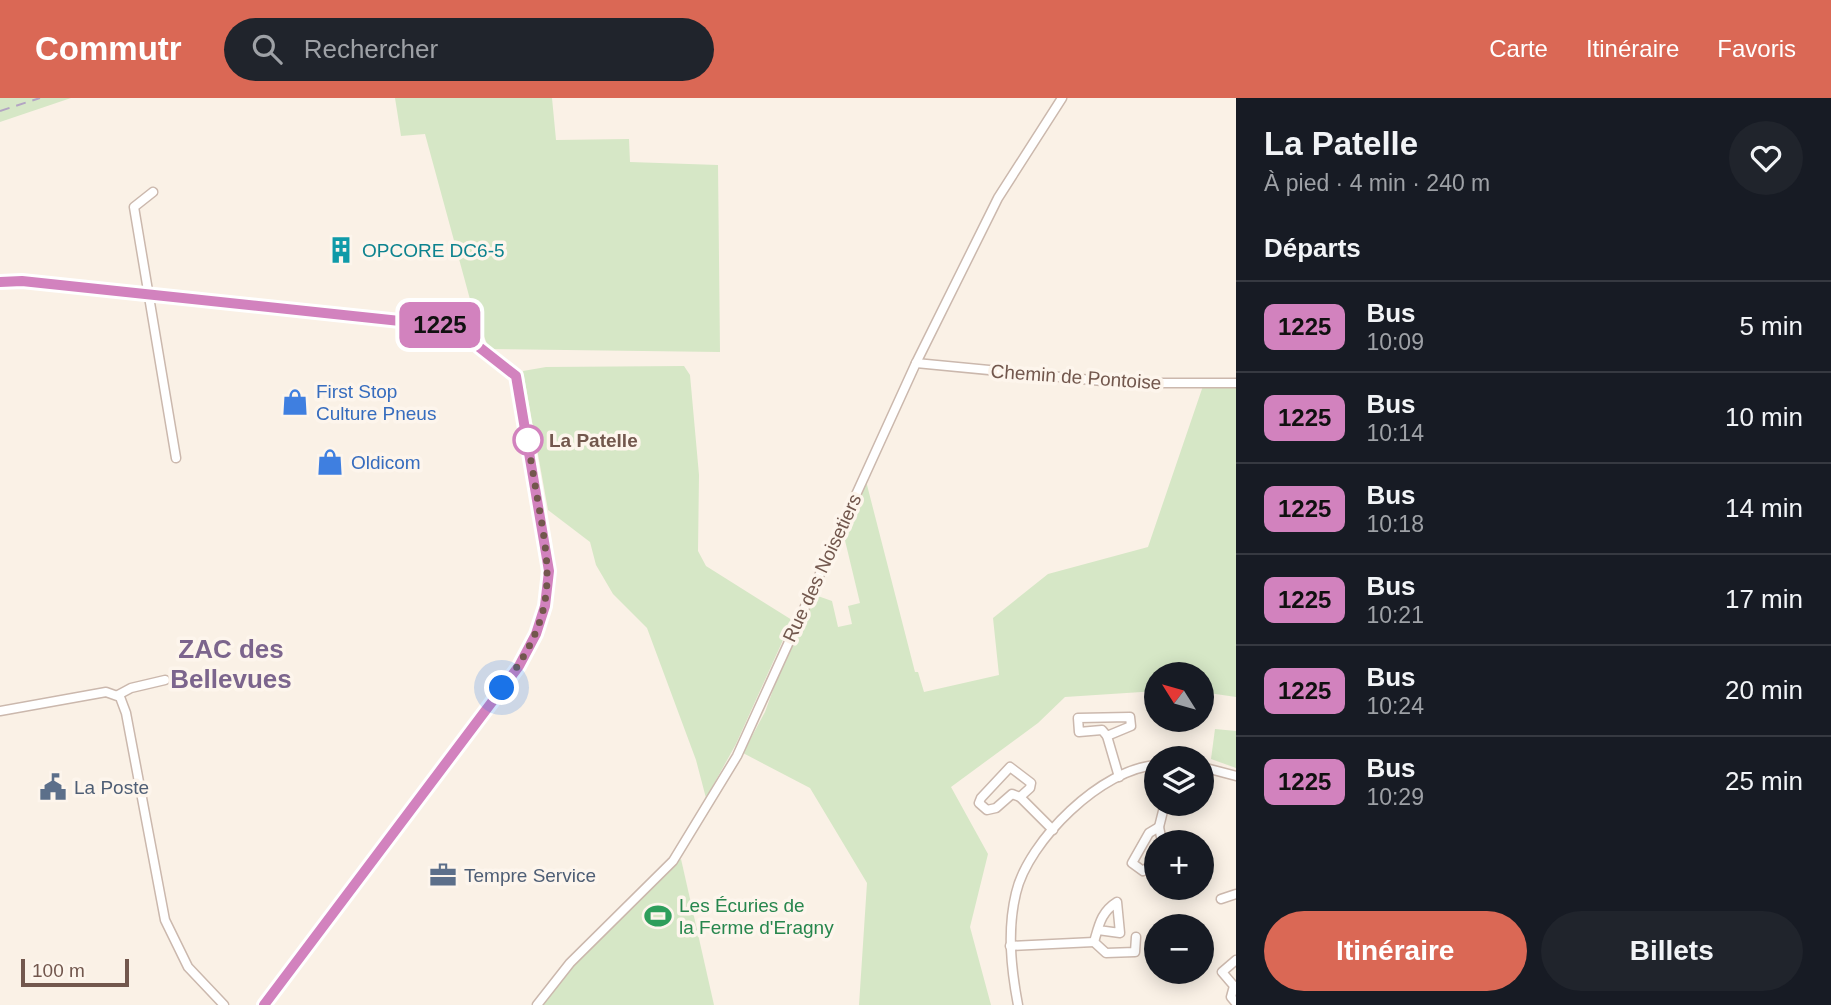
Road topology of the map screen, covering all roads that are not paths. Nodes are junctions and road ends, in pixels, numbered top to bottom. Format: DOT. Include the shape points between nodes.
graph roads {
  1 [pos="1062,98"];
  2 [pos="153,192"];
  3 [pos="0,282"];
  4 [pos="148,295"];
  5 [pos="916,363"];
  6 [pos="1236,383"];
  7 [pos="176,458"];
  8 [pos="165,680"];
  9 [pos="118,695"];
  10 [pos="0,711"];
  11 [pos="1108,736"];
  12 [pos="1144,769"];
  13 [pos="1214,770"];
  14 [pos="1236,776"];
  15 [pos="1119,777"];
  16 [pos="1020,797"];
  17 [pos="1162,816"];
  18 [pos="1159,827"];
  19 [pos="1053,830"];
  20 [pos="1154,830"];
  21 [pos="1160,830"];
  22 [pos="1144,842"];
  23 [pos="1144,870"];
  24 [pos="1236,894"];
  25 [pos="1222,899"];
  26 [pos="1098,929"];
  27 [pos="1136,937"];
  28 [pos="1094,942"];
  29 [pos="1010,946"];
  30 [pos="1236,960"];
  31 [pos="1234,992"];
  32 [pos="1236,1003"];
  33 [pos="224,1005"];
  34 [pos="264,1005"];
  35 [pos="537,1005"];
  36 [pos="1018,1005"];
  1 -- 5 [label="street, Rue des Noisetiers" via="998,198"];
  2 -- 4 [label="street" via="134,207"];
  3 -- 4 [label="street"];
  4 -- 7 [label="street"];
  4 -- 34 [label="street" via="466,328 479,347 516,376 549,571 545,606 523,660"];
  5 -- 6 [label="street, Chemin de Pontoise" via="1123,383"];
  5 -- 35 [label="street, Rue des Noisetiers" via="737,756 693,831 673,861 570,963"];
  8 -- 9 [label="street"];
  9 -- 10 [label="street" via="106,692"];
  9 -- 33 [label="street" via="126,713 164,920 188,967"];
  11 -- 11 [label="street" via="1131,726 1130,717 1078,718 1079,732 1102,730"];
  11 -- 15 [label="street"];
  12 -- 15 [label="street"];
  13 -- 14 [label="street"];
  15 -- 19 [label="street" via="1081,801"];
  16 -- 16 [label="street" via="1012,794 990,811 979,803 1010,767 1031,782"];
  16 -- 19 [label="street"];
  17 -- 18 [label="street"];
  18 -- 20 [label="street"];
  18 -- 21 [label="street"];
  19 -- 29 [label="street" via="1038,846 1016,890"];
  22 -- 23 [label="street" via="1132,863"];
  24 -- 25 [label="street"];
  26 -- 28 [label="street"];
  27 -- 28 [label="street" via="1135,952 1106,953"];
  28 -- 29 [label="street"];
  29 -- 36 [label="street"];
  30 -- 31 [label="street" via="1222,972"];
  31 -- 32 [label="street" via="1232,1002"];
}
